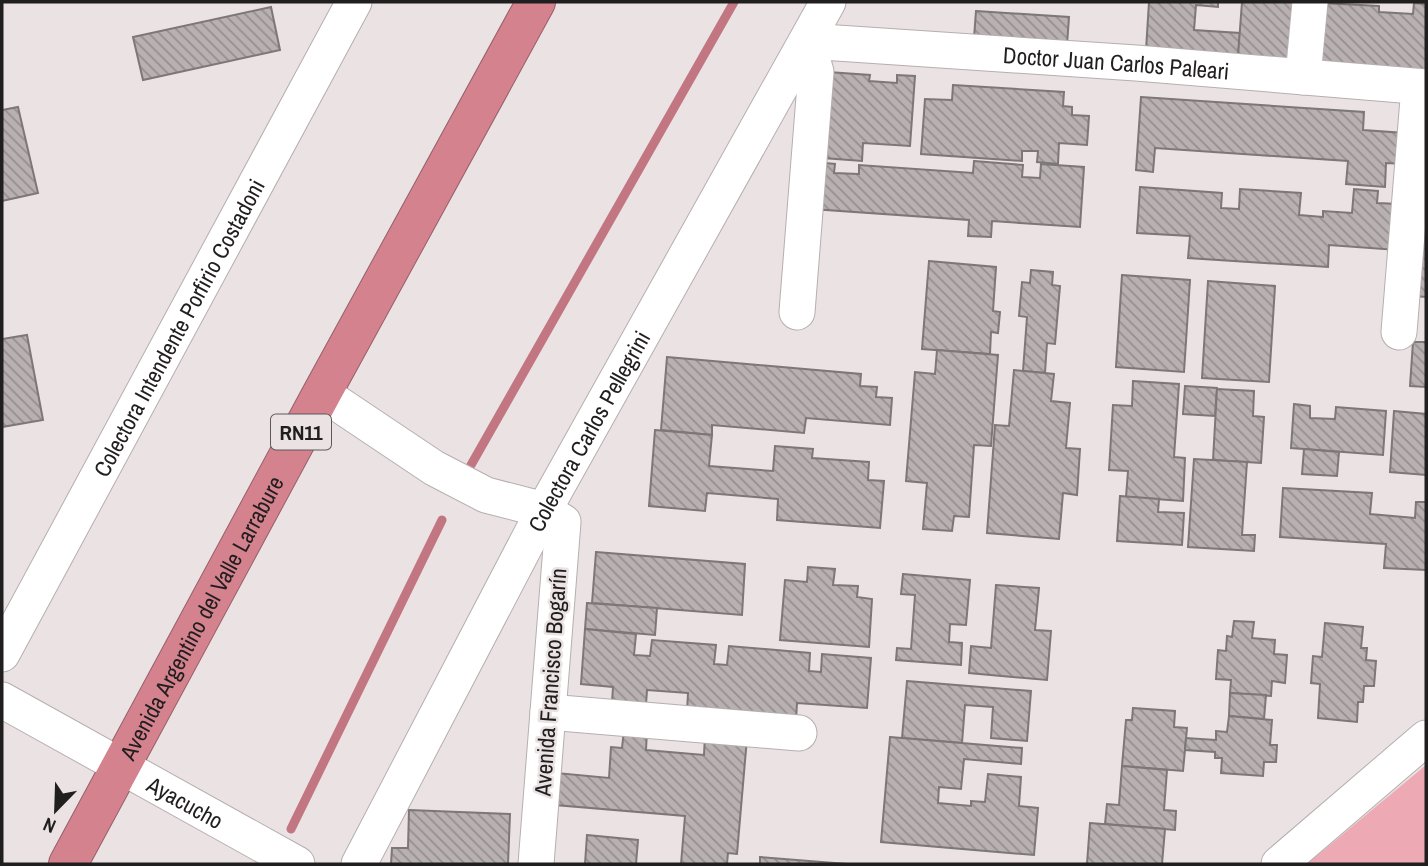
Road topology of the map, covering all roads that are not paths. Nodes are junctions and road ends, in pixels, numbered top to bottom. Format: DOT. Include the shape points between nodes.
graph roads {
  1 [pos="354,2"];
  2 [pos="536,2"];
  3 [pos="828,2"];
  4 [pos="1310,2"];
  5 [pos="807,41"];
  6 [pos="1303,77"];
  7 [pos="1423,87"];
  8 [pos="797,313"];
  9 [pos="1399,332"];
  10 [pos="322,393"];
  11 [pos="544,510"];
  12 [pos="2,654"];
  13 [pos="2,700"];
  14 [pos="548,712"];
  15 [pos="799,733"];
  16 [pos="1426,738"];
  17 [pos="121,767"];
  18 [pos="68,864"];
  19 [pos="297,864"];
  20 [pos="359,864"];
  21 [pos="536,864"];
  22 [pos="1279,864"];
  1 -- 12 [label="street, Colectora Intendente Porfirio Costadoni"];
  2 -- 10 [label="highway, Avenida Argentino del Valle Larrabure / RN11"];
  3 -- 5 [label="street, Colectora Carlos Pellegrini"];
  4 -- 6 [label="street"];
  5 -- 6 [label="street, Doctor Juan Carlos Paleari"];
  5 -- 8 [label="street" via="816,72"];
  5 -- 11 [label="street, Colectora Carlos Pellegrini"];
  6 -- 7 [label="street, Doctor Juan Carlos Paleari"];
  7 -- 9 [label="street"];
  10 -- 11 [label="street" via="434,468 486,495"];
  10 -- 17 [label="highway, Avenida Argentino del Valle Larrabure / RN11"];
  11 -- 14 [label="street, Avenida Francisco Bogarín" via="563,522"];
  11 -- 20 [label="street, Colectora Carlos Pellegrini"];
  13 -- 17 [label="street, Ayacucho"];
  14 -- 15 [label="street"];
  14 -- 21 [label="street, Avenida Francisco Bogarín"];
  16 -- 22 [label="street"];
  17 -- 18 [label="highway, Avenida Argentino del Valle Larrabure / RN11"];
  17 -- 19 [label="street, Ayacucho"];
}
